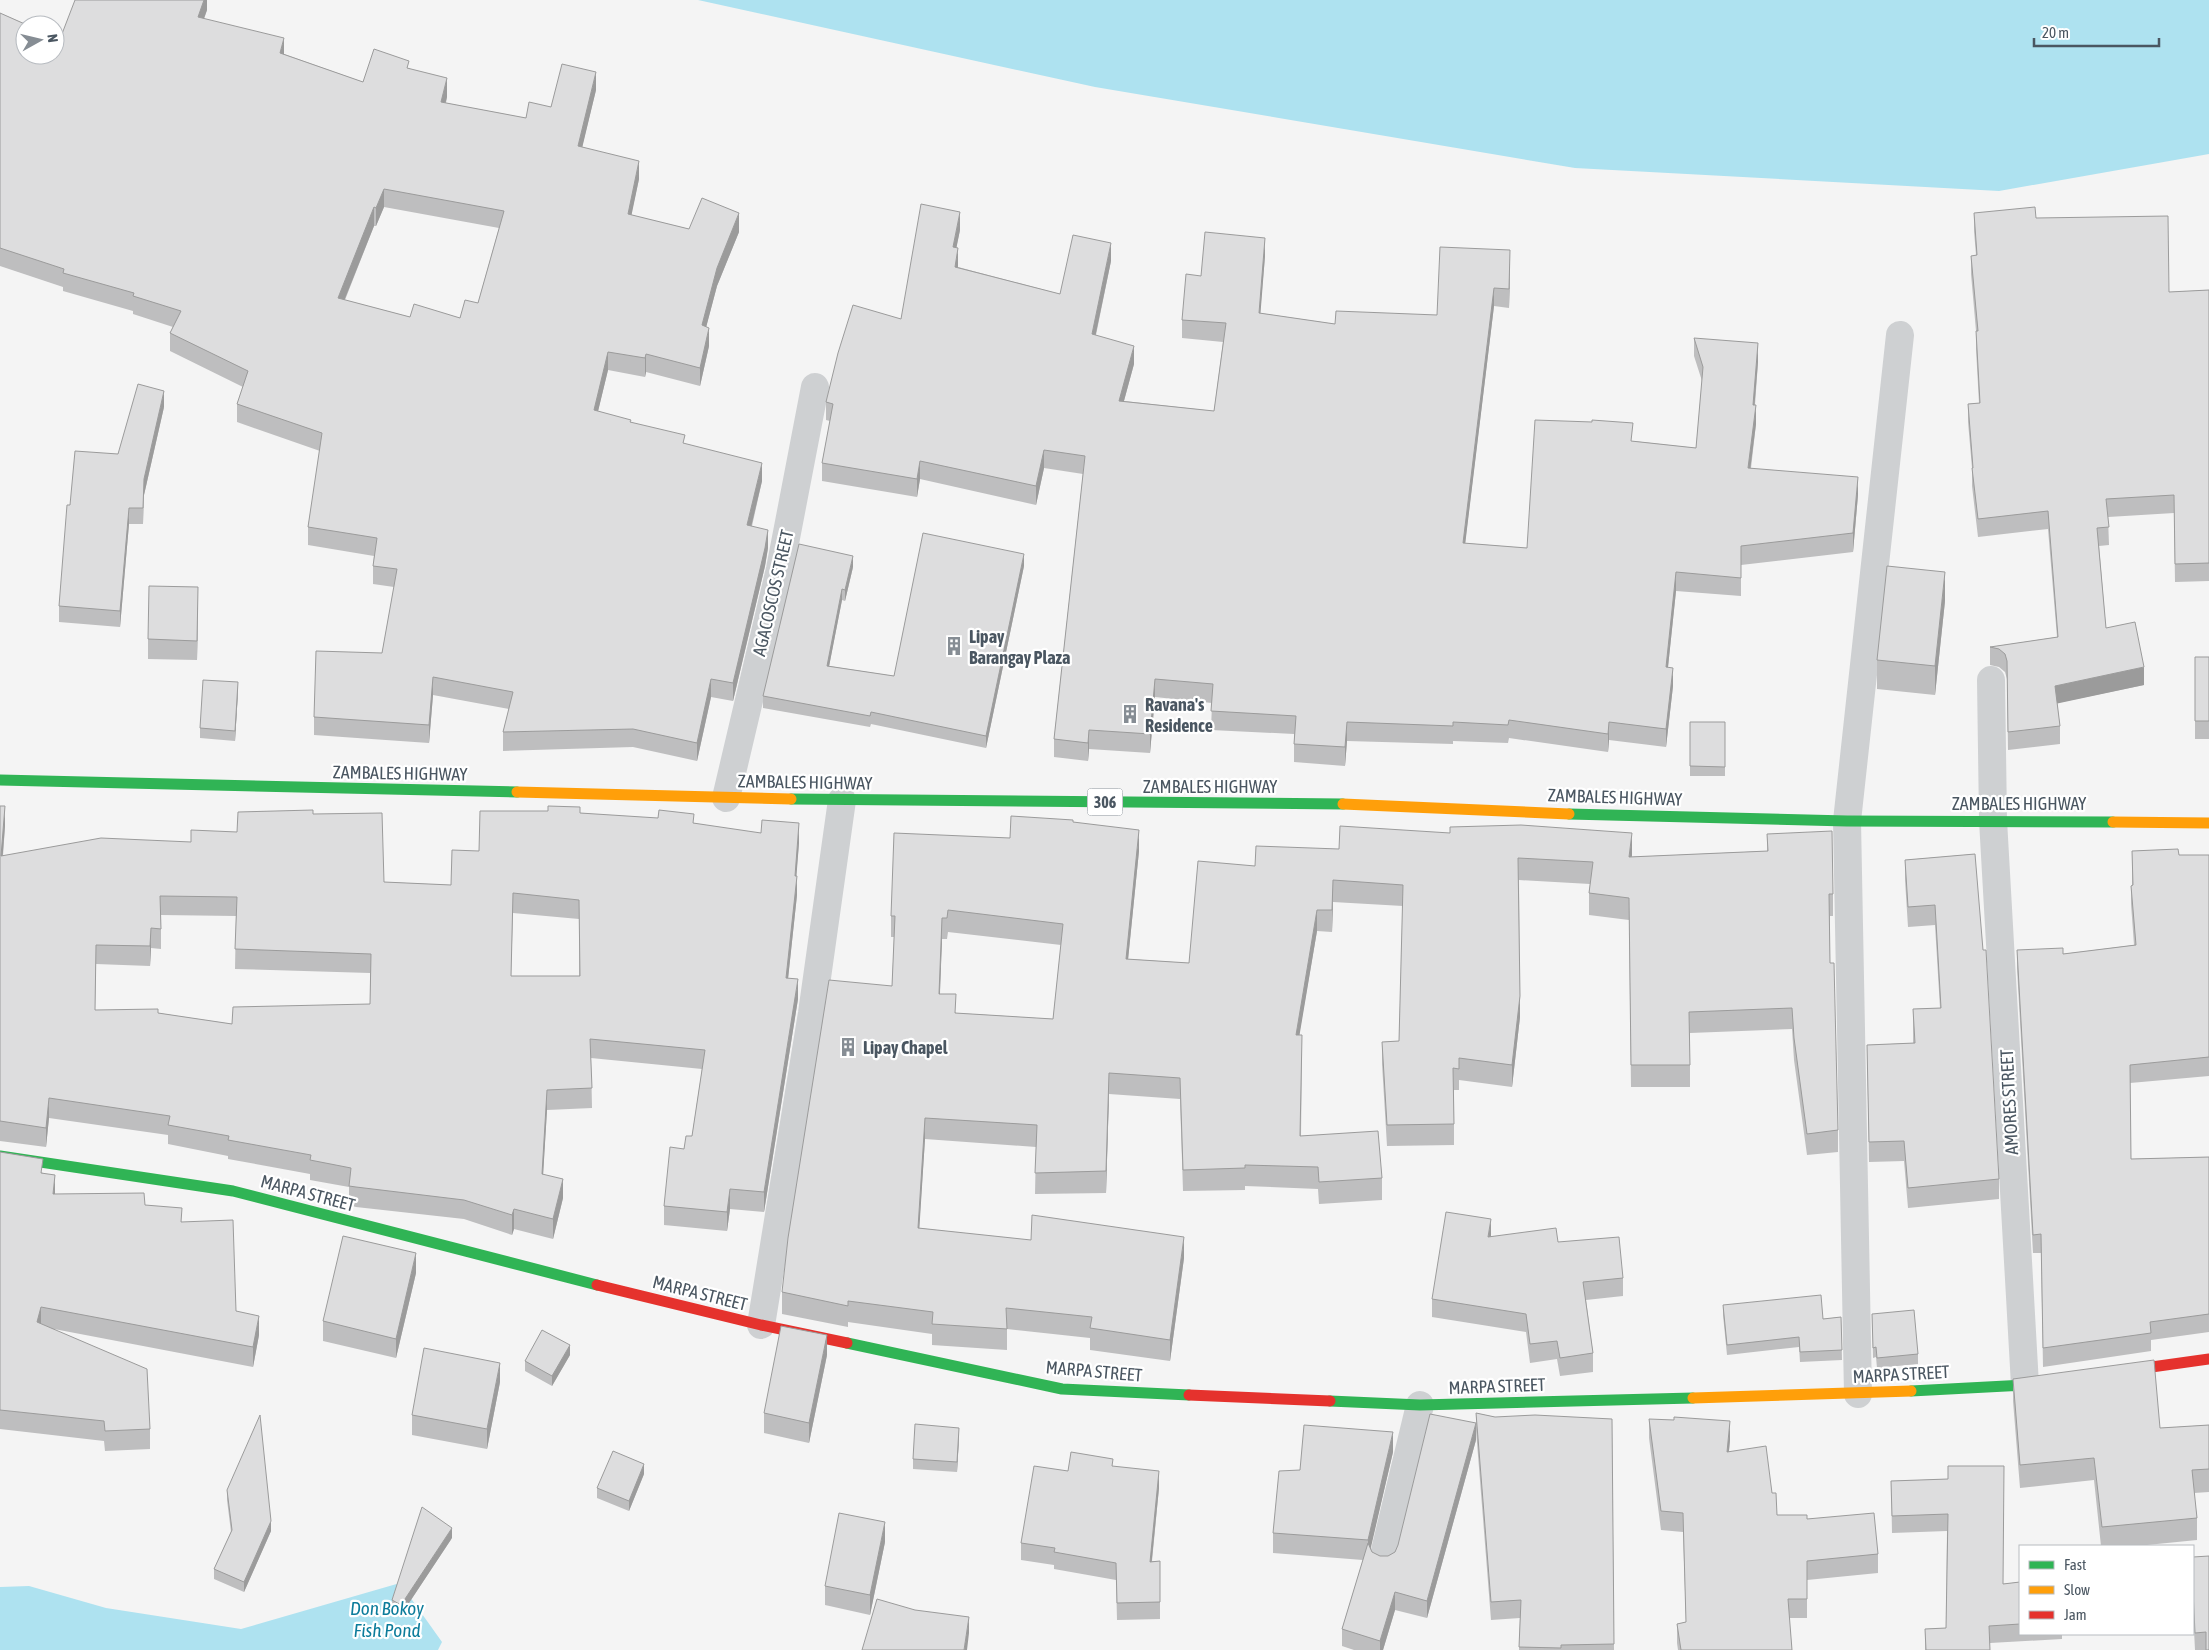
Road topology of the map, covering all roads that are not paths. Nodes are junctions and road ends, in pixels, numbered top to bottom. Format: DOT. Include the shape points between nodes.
graph roads {
  1 [pos="1900,335"];
  2 [pos="815,387"];
  3 [pos="1991,680"];
  4 [pos="0,780"];
  5 [pos="726,798"];
  6 [pos="842,800"];
  7 [pos="1993,820"];
  8 [pos="1847,821"];
  9 [pos="2209,823"];
  10 [pos="0,1156"];
  11 [pos="761,1326"];
  12 [pos="2209,1359"];
  13 [pos="2102,1374"];
  14 [pos="2064,1379"];
  15 [pos="2025,1385"];
  16 [pos="1858,1394"];
  17 [pos="1420,1406"];
  18 [pos="1382,1559"];
  1 -- 8 [label="street"];
  2 -- 5 [label="street, AGACOSCOS STREET" via="780,569"];
  3 -- 7 [label="street, AMORES STREET"];
  4 -- 5 [label="main road, ZAMBALES HIGHWAY / 306"];
  5 -- 6 [label="main road, ZAMBALES HIGHWAY / 306"];
  6 -- 8 [label="main road, ZAMBALES HIGHWAY / 306" via="1344,804"];
  6 -- 11 [label="street" via="812,1013"];
  7 -- 8 [label="main road, ZAMBALES HIGHWAY / 306"];
  7 -- 9 [label="main road, ZAMBALES HIGHWAY / 306"];
  7 -- 15 [label="street, AMORES STREET"];
  8 -- 16 [label="street"];
  10 -- 11 [label="main road, MARPA STREET" via="233,1191"];
  11 -- 17 [label="main road, MARPA STREET" via="1062,1389"];
  12 -- 13 [label="main road"];
  14 -- 15 [label="main road, MARPA STREET"];
  15 -- 16 [label="main road, MARPA STREET"];
  16 -- 17 [label="main road, MARPA STREET"];
  17 -- 18 [label="street"];
}
